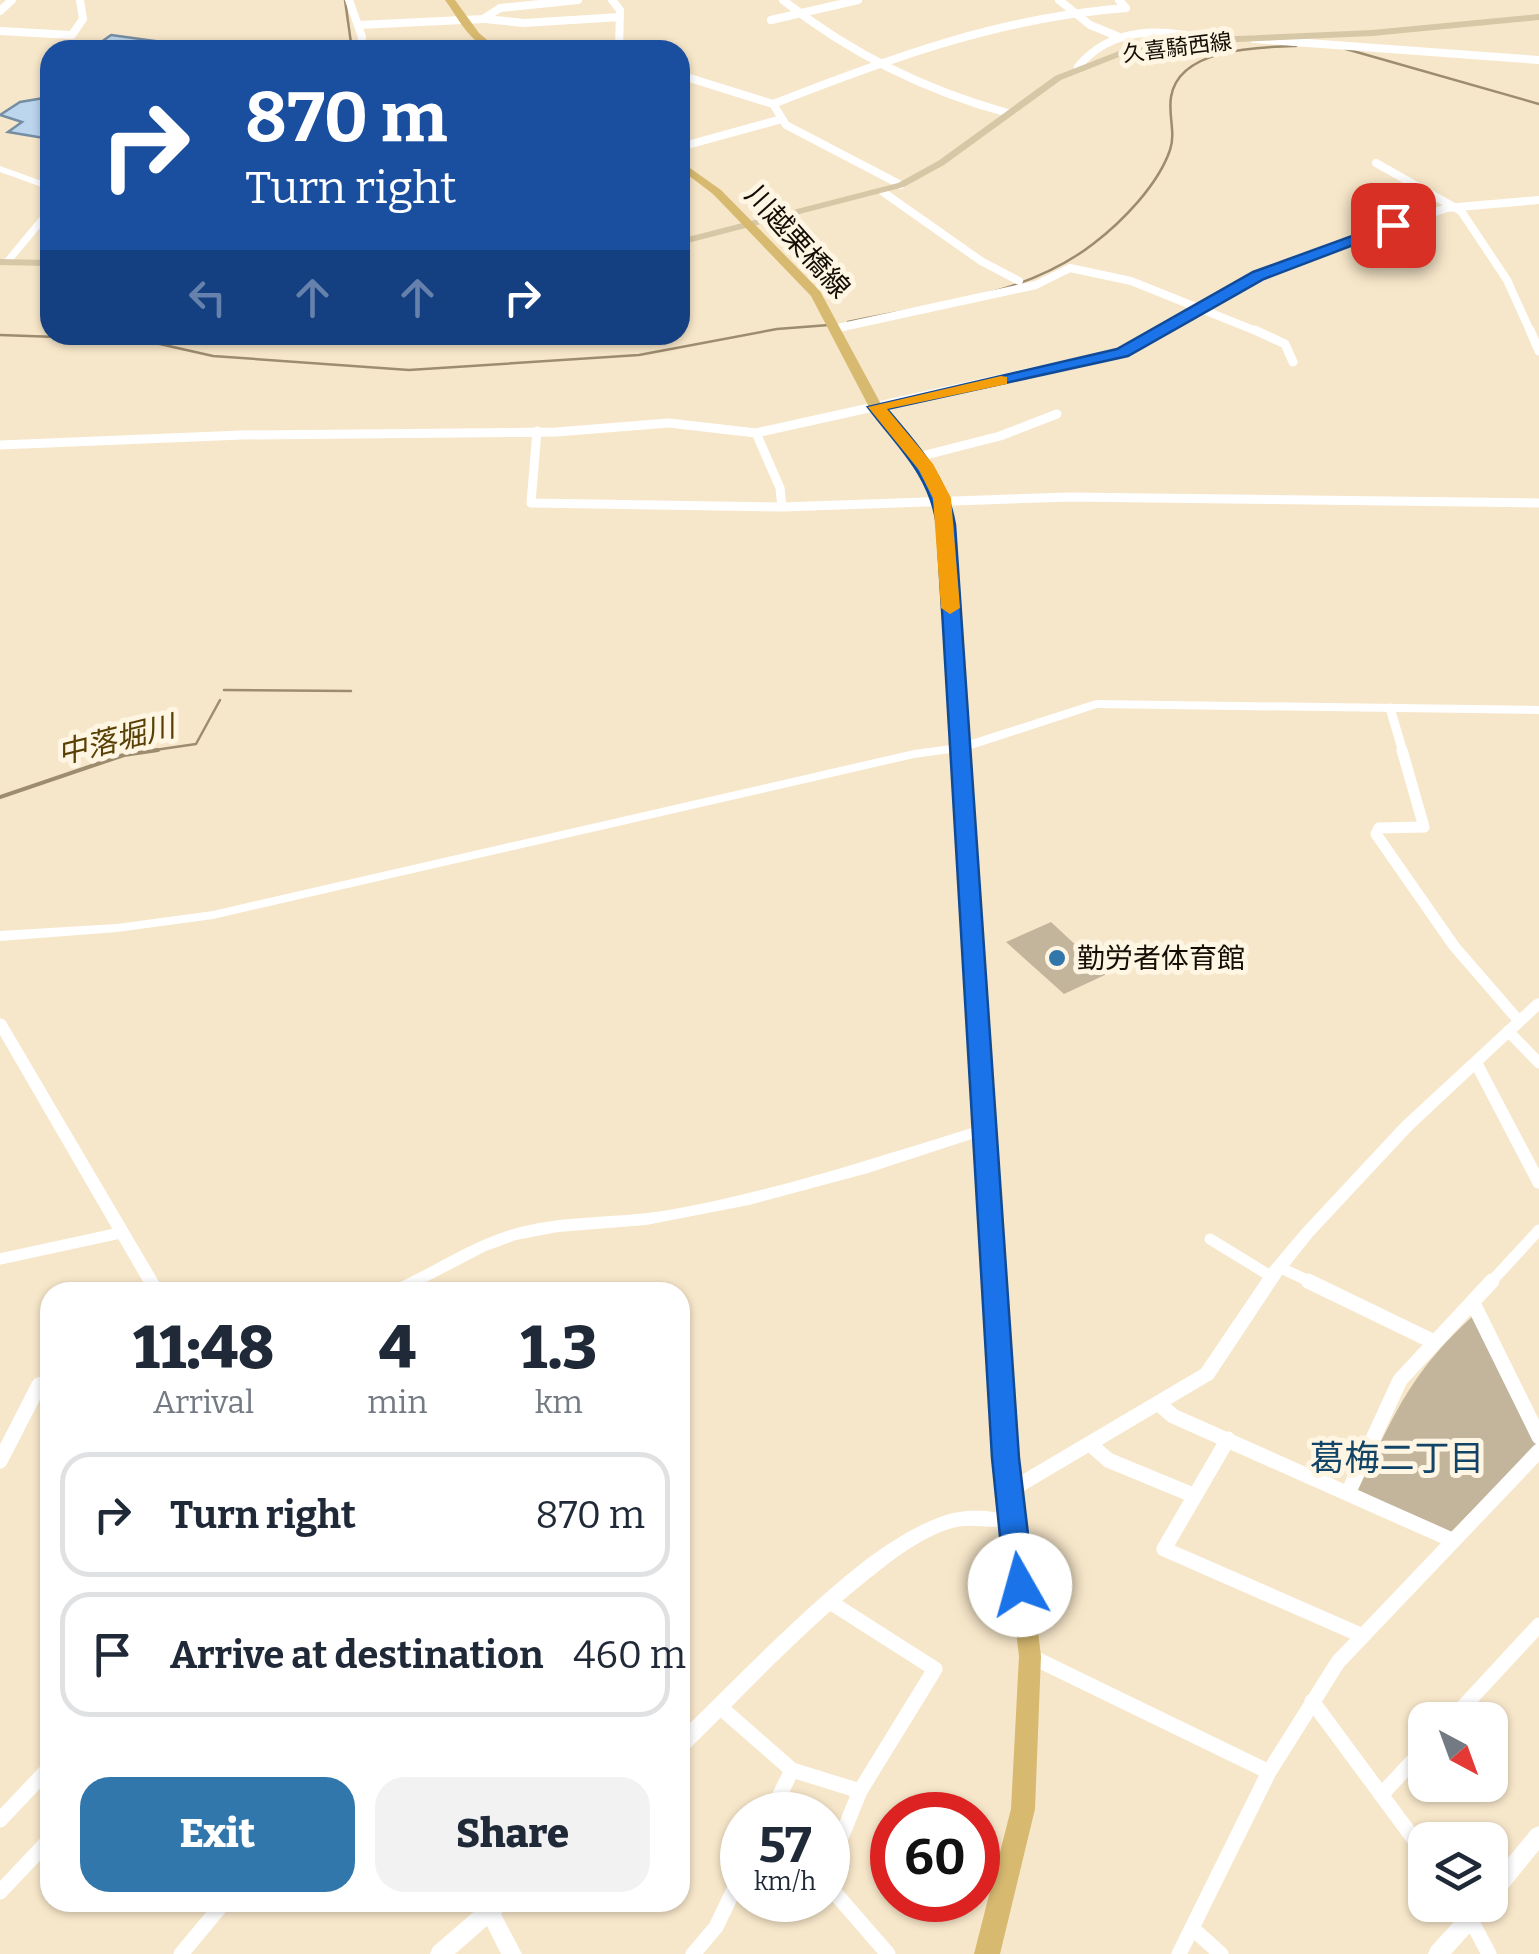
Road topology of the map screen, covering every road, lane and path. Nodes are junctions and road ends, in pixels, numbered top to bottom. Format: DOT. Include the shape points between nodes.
graph roads {
  1 [pos="12,0"];
  2 [pos="80,0"];
  3 [pos="349,0"];
  4 [pos="450,0"];
  5 [pos="578,0"];
  6 [pos="612,0"];
  7 [pos="783,0"];
  8 [pos="858,0"];
  9 [pos="1058,0"];
  10 [pos="1119,0"];
  11 [pos="0,11"];
  12 [pos="1070,12"];
  13 [pos="799,14"];
  14 [pos="1539,16"];
  15 [pos="620,17"];
  16 [pos="483,19"];
  17 [pos="464,20"];
  18 [pos="771,20"];
  19 [pos="359,25"];
  20 [pos="0,31"];
  21 [pos="1116,36"];
  22 [pos="360,40"];
  23 [pos="483,40"];
  24 [pos="619,40"];
  25 [pos="1208,40"];
  26 [pos="1340,40"];
  27 [pos="1539,60"];
  28 [pos="878,64"];
  29 [pos="1078,67"];
  30 [pos="690,78"];
  31 [pos="773,104"];
  32 [pos="1008,113"];
  33 [pos="782,119"];
  34 [pos="690,144"];
  35 [pos="1376,163"];
  36 [pos="0,169"];
  37 [pos="690,172"];
  38 [pos="40,183"];
  39 [pos="901,185"];
  40 [pos="883,192"];
  41 [pos="1539,200"];
  42 [pos="1456,206"];
  43 [pos="40,221"];
  44 [pos="749,228"];
  45 [pos="690,240"];
  46 [pos="4,262"];
  47 [pos="40,264"];
  48 [pos="1020,280"];
  49 [pos="1200,309"];
  50 [pos="838,328"];
  51 [pos="1536,339"];
  52 [pos="1539,351"];
  53 [pos="1293,362"];
  54 [pos="876,407"];
  55 [pos="1057,414"];
  56 [pos="537,430"];
  57 [pos="756,433"];
  58 [pos="0,446"];
  59 [pos="918,456"];
  60 [pos="942,498"];
  61 [pos="1539,504"];
  62 [pos="782,507"];
  63 [pos="1390,708"];
  64 [pos="1539,710"];
  65 [pos="961,748"];
  66 [pos="0,936"];
  67 [pos="1539,1003"];
  68 [pos="0,1023"];
  69 [pos="1513,1026"];
  70 [pos="1475,1062"];
  71 [pos="1539,1063"];
  72 [pos="985,1129"];
  73 [pos="1539,1183"];
  74 [pos="1539,1230"];
  75 [pos="120,1233"];
  76 [pos="1210,1239"];
  77 [pos="0,1260"];
  78 [pos="1276,1272"];
  79 [pos="151,1282"];
  80 [pos="412,1282"];
  81 [pos="1473,1302"];
  82 [pos="1432,1342"];
  83 [pos="40,1385"];
  84 [pos="1159,1404"];
  85 [pos="1539,1437"];
  86 [pos="1228,1439"];
  87 [pos="1090,1444"];
  88 [pos="1539,1451"];
  89 [pos="0,1461"];
  90 [pos="1009,1491"];
  91 [pos="1348,1493"];
  92 [pos="1195,1496"];
  93 [pos="1012,1520"];
  94 [pos="1452,1540"];
  95 [pos="830,1602"];
  96 [pos="1539,1624"];
  97 [pos="1362,1636"];
  98 [pos="1030,1656"];
  99 [pos="1312,1701"];
  100 [pos="1468,1702"];
  101 [pos="720,1707"];
  102 [pos="690,1736"];
  103 [pos="1408,1767"];
  104 [pos="792,1770"];
  105 [pos="1269,1772"];
  106 [pos="40,1778"];
  107 [pos="860,1791"];
  108 [pos="781,1792"];
  109 [pos="1382,1795"];
  110 [pos="850,1816"];
  111 [pos="0,1820"];
  112 [pos="1408,1831"];
  113 [pos="1539,1834"];
  114 [pos="40,1849"];
  115 [pos="1508,1873"];
  116 [pos="0,1892"];
  117 [pos="850,1910"];
  118 [pos="216,1912"];
  119 [pos="486,1912"];
  120 [pos="495,1912"];
  121 [pos="720,1919"];
  122 [pos="1462,1922"];
  123 [pos="1477,1922"];
  124 [pos="1192,1928"];
  125 [pos="450,1951"];
  126 [pos="181,1954"];
  127 [pos="512,1954"];
  128 [pos="693,1954"];
  129 [pos="888,1954"];
  130 [pos="987,1954"];
  131 [pos="1179,1954"];
  132 [pos="1221,1954"];
  133 [pos="1438,1954"];
  134 [pos="1489,1954"];
  1 -- 11 [label="street"];
  2 -- 20 [label="street" via="83,19 72,34"];
  3 -- 19 [label="street"];
  4 -- 17 [label="main road"];
  5 -- 16 [label="street" via="500,8"];
  6 -- 15 [label="street"];
  7 -- 13 [label="street"];
  8 -- 13 [label="street"];
  9 -- 12 [label="street"];
  10 -- 12 [label="street" via="1126,8"];
  12 -- 21 [label="street"];
  12 -- 28 [label="street"];
  13 -- 18 [label="street"];
  13 -- 28 [label="street"];
  14 -- 26 [label="main road, 久喜騎西線"];
  15 -- 16 [label="street"];
  15 -- 24 [label="street"];
  16 -- 17 [label="street"];
  17 -- 19 [label="street"];
  17 -- 23 [label="main road"];
  19 -- 22 [label="street"];
  21 -- 25 [label="street"];
  21 -- 29 [label="street"];
  25 -- 26 [label="main road, 久喜騎西線"];
  25 -- 29 [label="main road, 久喜騎西線" via="1128,51"];
  26 -- 27 [label="street"];
  28 -- 31 [label="street"];
  28 -- 32 [label="street" via="952,99"];
  29 -- 32 [label="main road, 久喜騎西線"];
  30 -- 31 [label="street"];
  31 -- 33 [label="street"];
  32 -- 39 [label="main road, 久喜騎西線"];
  33 -- 34 [label="street"];
  33 -- 39 [label="street"];
  35 -- 42 [label="street"];
  36 -- 38 [label="street"];
  37 -- 44 [label="main road, 川越栗橋線"];
  39 -- 40 [label="main road, 久喜騎西線"];
  40 -- 44 [label="main road, 久喜騎西線"];
  40 -- 48 [label="street" via="982,262"];
  41 -- 42 [label="street"];
  42 -- 49 [label="street" via="1296,258"];
  42 -- 51 [label="street" via="1507,280"];
  43 -- 46 [label="street"];
  44 -- 45 [label="main road, 久喜騎西線"];
  44 -- 50 [label="main road, 川越栗橋線" via="805,280"];
  46 -- 47 [label="main road"];
  49 -- 50 [label="street" via="1131,281 1070,268 1022,288"];
  49 -- 53 [label="street" via="1285,344"];
  49 -- 54 [label="street" via="1122,352"];
  50 -- 54 [label="main road, 川越栗橋線"];
  51 -- 52 [label="street"];
  54 -- 57 [label="street"];
  54 -- 59 [label="main road, 川越栗橋線"];
  55 -- 59 [label="street"];
  56 -- 57 [label="street" via="669,423"];
  56 -- 58 [label="street"];
  56 -- 62 [label="street" via="531,503"];
  57 -- 62 [label="street"];
  59 -- 60 [label="main road, 川越栗橋線"];
  60 -- 61 [label="street"];
  60 -- 62 [label="street"];
  60 -- 65 [label="main road, 川越栗橋線"];
  63 -- 64 [label="street"];
  63 -- 65 [label="street" via="1096,704"];
  63 -- 69 [label="street" via="1424,827 1378,828 1376,834"];
  65 -- 66 [label="street" via="213,915"];
  65 -- 72 [label="main road, 川越栗橋線"];
  67 -- 69 [label="street"];
  68 -- 75 [label="street"];
  69 -- 70 [label="street"];
  69 -- 71 [label="street"];
  70 -- 73 [label="street"];
  70 -- 78 [label="street" via="1407,1126"];
  72 -- 80 [label="street" via="865,1171 734,1204 648,1220 553,1226 495,1241"];
  72 -- 90 [label="main road, 川越栗橋線"];
  74 -- 81 [label="street"];
  75 -- 77 [label="street"];
  75 -- 79 [label="street"];
  76 -- 78 [label="street"];
  78 -- 82 [label="street"];
  78 -- 84 [label="street" via="1212,1369"];
  81 -- 82 [label="street"];
  81 -- 85 [label="street"];
  82 -- 91 [label="street" via="1400,1380"];
  83 -- 89 [label="street"];
  84 -- 86 [label="street"];
  84 -- 87 [label="street"];
  86 -- 91 [label="street"];
  86 -- 92 [label="street"];
  87 -- 90 [label="street"];
  87 -- 92 [label="street" via="1108,1460"];
  88 -- 94 [label="street"];
  90 -- 93 [label="main road, 川越栗橋線"];
  91 -- 94 [label="street"];
  92 -- 97 [label="street" via="1164,1549"];
  93 -- 95 [label="street" via="944,1523"];
  93 -- 98 [label="main road, 川越栗橋線"];
  94 -- 97 [label="street"];
  95 -- 101 [label="street"];
  95 -- 107 [label="street" via="935,1669"];
  96 -- 100 [label="street"];
  97 -- 99 [label="street"];
  98 -- 105 [label="street"];
  98 -- 130 [label="main road, 川越栗橋線" via="1023,1809"];
  99 -- 105 [label="street"];
  99 -- 109 [label="street"];
  101 -- 102 [label="street"];
  101 -- 104 [label="street"];
  103 -- 109 [label="street"];
  104 -- 107 [label="street"];
  104 -- 108 [label="street"];
  105 -- 124 [label="street"];
  106 -- 111 [label="street"];
  107 -- 110 [label="street"];
  109 -- 112 [label="street"];
  113 -- 115 [label="street"];
  114 -- 116 [label="street"];
  117 -- 129 [label="street"];
  118 -- 126 [label="street"];
  119 -- 125 [label="street"];
  120 -- 127 [label="street"];
  121 -- 128 [label="street"];
  122 -- 133 [label="street"];
  123 -- 134 [label="street"];
  124 -- 131 [label="street"];
  124 -- 132 [label="street"];
}
